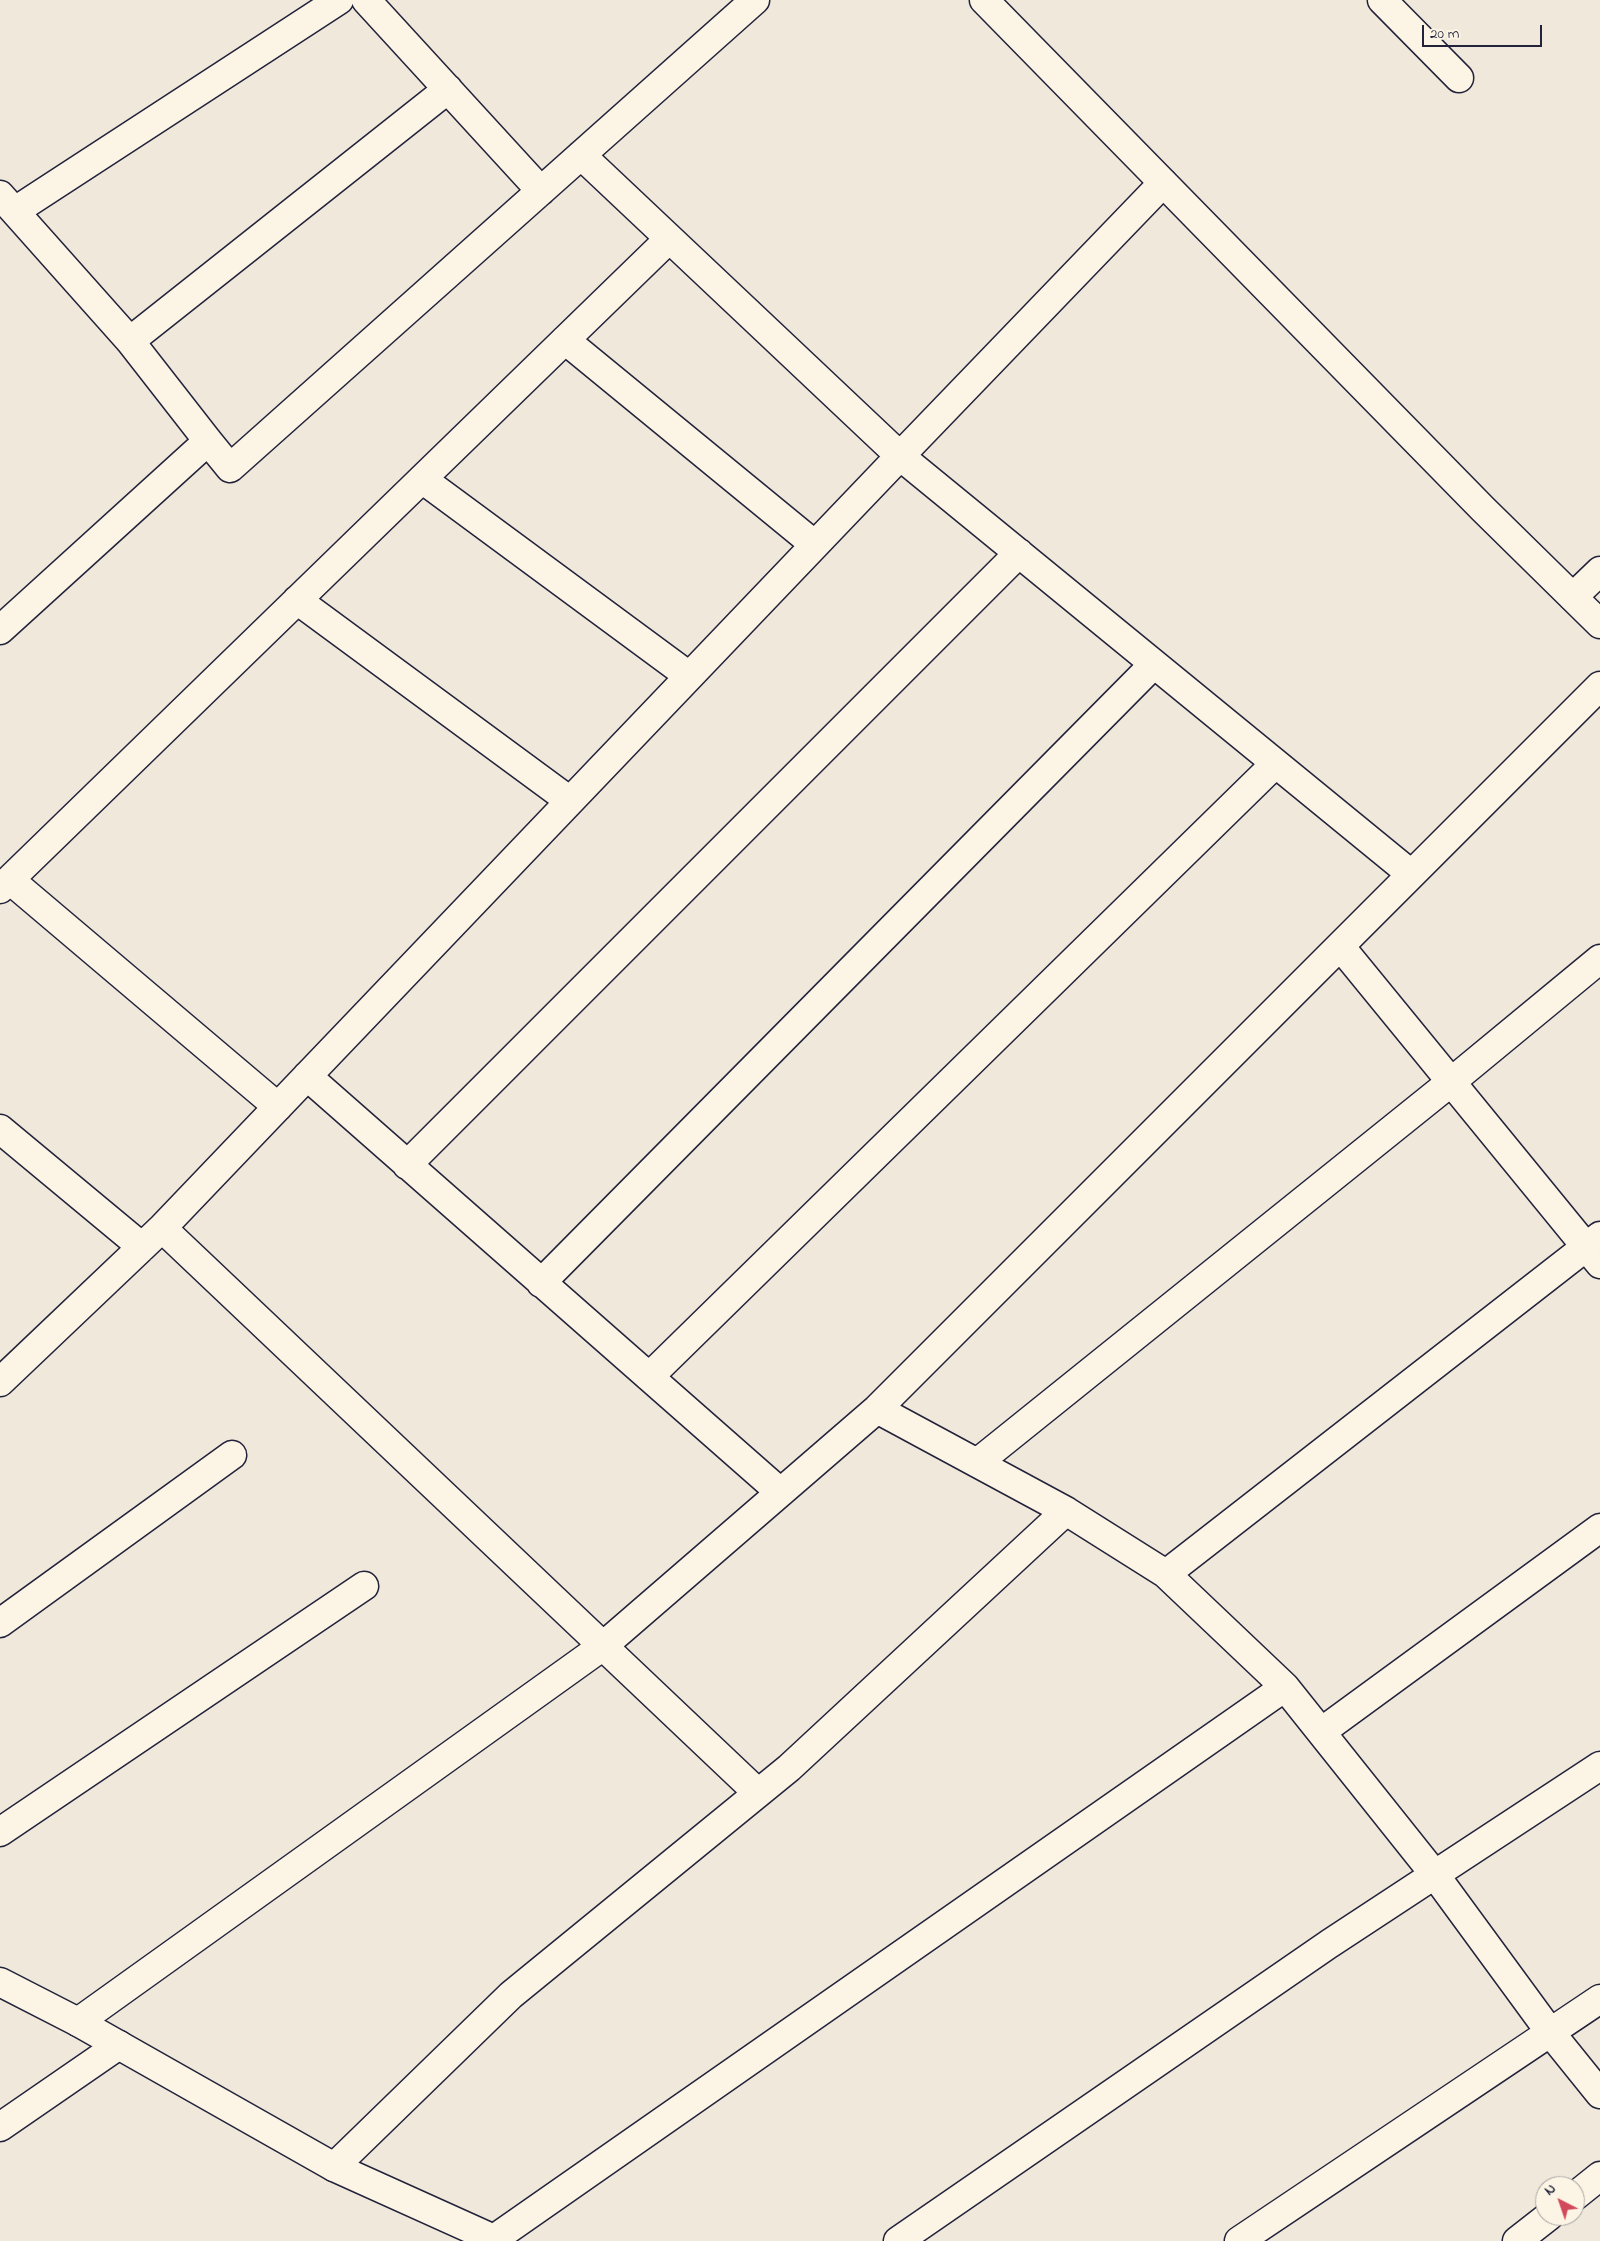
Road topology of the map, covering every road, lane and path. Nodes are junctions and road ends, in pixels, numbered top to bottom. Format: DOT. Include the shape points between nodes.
graph roads {
  1 [pos="339,0"];
  2 [pos="366,0"];
  3 [pos="755,0"];
  4 [pos="984,0"];
  5 [pos="1382,0"];
  6 [pos="1460,78"];
  7 [pos="448,89"];
  8 [pos="581,156"];
  9 [pos="1163,183"];
  10 [pos="541,191"];
  11 [pos="7,203"];
  12 [pos="669,238"];
  13 [pos="565,340"];
  14 [pos="130,341"];
  15 [pos="208,441"];
  16 [pos="900,456"];
  17 [pos="422,479"];
  18 [pos="815,545"];
  19 [pos="1019,553"];
  20 [pos="1600,571"];
  21 [pos="1573,598"];
  22 [pos="297,600"];
  23 [pos="1600,624"];
  24 [pos="0,630"];
  25 [pos="1154,664"];
  26 [pos="689,676"];
  27 [pos="1600,686"];
  28 [pos="1275,764"];
  29 [pos="570,801"];
  30 [pos="1411,874"];
  31 [pos="5,885"];
  32 [pos="1340,946"];
  33 [pos="1600,960"];
  34 [pos="307,1076"];
  35 [pos="1452,1082"];
  36 [pos="278,1107"];
  37 [pos="0,1129"];
  38 [pos="408,1165"];
  39 [pos="162,1228"];
  40 [pos="142,1247"];
  41 [pos="1595,1249"];
  42 [pos="541,1283"];
  43 [pos="2,1376"];
  44 [pos="649,1377"];
  45 [pos="877,1409"];
  46 [pos="232,1455"];
  47 [pos="977,1462"];
  48 [pos="780,1492"];
  49 [pos="1066,1511"];
  50 [pos="1600,1528"];
  51 [pos="1166,1574"];
  52 [pos="364,1586"];
  53 [pos="0,1623"];
  54 [pos="603,1646"];
  55 [pos="1285,1686"];
  56 [pos="1321,1732"];
  57 [pos="1600,1766"];
  58 [pos="758,1793"];
  59 [pos="0,1832"];
  60 [pos="1435,1875"];
  61 [pos="0,1982"];
  62 [pos="1600,1998"];
  63 [pos="78,2022"];
  64 [pos="1550,2032"];
  65 [pos="120,2045"];
  66 [pos="1600,2094"];
  67 [pos="0,2127"];
  68 [pos="334,2167"];
  69 [pos="1600,2176"];
  70 [pos="1585,2188"];
  71 [pos="1536,2226"];
  72 [pos="496,2240"];
  73 [pos="898,2241"];
  74 [pos="1239,2241"];
  75 [pos="1516,2241"];
  1 -- 11 [label="street"];
  2 -- 7 [label="street"];
  3 -- 8 [label="street"];
  4 -- 9 [label="street"];
  5 -- 6 [label="street"];
  7 -- 10 [label="street"];
  7 -- 14 [label="street"];
  8 -- 10 [label="street"];
  8 -- 12 [label="street"];
  9 -- 16 [label="street"];
  9 -- 21 [label="street"];
  10 -- 15 [label="street" via="230,468"];
  11 -- 14 [label="street"];
  12 -- 13 [label="street"];
  12 -- 16 [label="street"];
  13 -- 17 [label="street"];
  13 -- 18 [label="street"];
  14 -- 15 [label="street"];
  15 -- 24 [label="street"];
  16 -- 18 [label="street"];
  16 -- 19 [label="street"];
  17 -- 22 [label="street"];
  17 -- 26 [label="street"];
  18 -- 26 [label="street"];
  19 -- 25 [label="street"];
  19 -- 38 [label="street"];
  20 -- 21 [label="street"];
  21 -- 23 [label="street"];
  22 -- 29 [label="street"];
  22 -- 31 [label="street"];
  25 -- 28 [label="street"];
  25 -- 42 [label="street"];
  26 -- 29 [label="street"];
  27 -- 30 [label="street"];
  28 -- 30 [label="street"];
  28 -- 44 [label="street"];
  29 -- 34 [label="street"];
  30 -- 32 [label="street"];
  31 -- 36 [label="street"];
  32 -- 35 [label="street"];
  32 -- 45 [label="street"];
  33 -- 35 [label="street"];
  34 -- 36 [label="street"];
  34 -- 38 [label="street"];
  35 -- 41 [label="street"];
  35 -- 47 [label="street"];
  36 -- 39 [label="street"];
  37 -- 40 [label="street"];
  38 -- 42 [label="street"];
  39 -- 40 [label="street"];
  39 -- 54 [label="street"];
  40 -- 43 [label="street"];
  41 -- 51 [label="street"];
  42 -- 44 [label="street"];
  44 -- 48 [label="street"];
  45 -- 47 [label="street"];
  45 -- 48 [label="street"];
  46 -- 53 [label="street"];
  47 -- 49 [label="street"];
  48 -- 54 [label="street"];
  49 -- 51 [label="street"];
  49 -- 58 [label="street"];
  50 -- 56 [label="street"];
  51 -- 55 [label="street"];
  52 -- 59 [label="street"];
  54 -- 58 [label="street"];
  54 -- 63 [label="street"];
  55 -- 56 [label="street"];
  55 -- 72 [label="street"];
  56 -- 60 [label="street"];
  57 -- 60 [label="street"];
  58 -- 68 [label="street" via="510,1995"];
  60 -- 64 [label="street"];
  60 -- 73 [label="street" via="1329,1944"];
  61 -- 63 [label="street"];
  62 -- 64 [label="street"];
  63 -- 65 [label="street"];
  64 -- 66 [label="street"];
  64 -- 74 [label="street"];
  65 -- 67 [label="street"];
  65 -- 68 [label="street"];
  68 -- 72 [label="street"];
  69 -- 70 [label="street"];
  71 -- 75 [label="street"];
}
